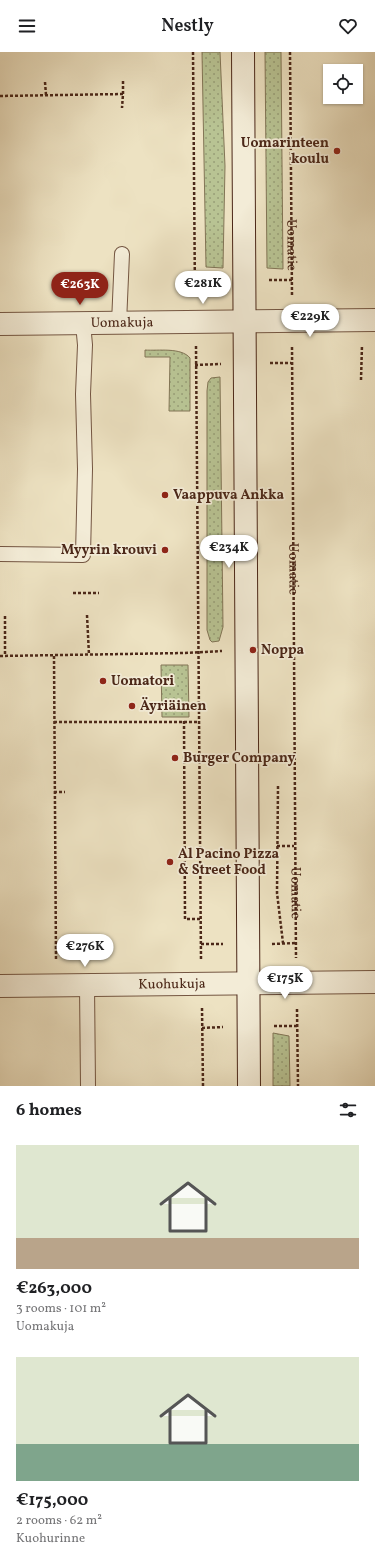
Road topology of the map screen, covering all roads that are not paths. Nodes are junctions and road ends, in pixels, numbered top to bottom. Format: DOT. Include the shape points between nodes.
graph roads {
  1 [pos="243,52"];
  2 [pos="122,254"];
  3 [pos="375,320"];
  4 [pos="245,322"];
  5 [pos="83,323"];
  6 [pos="119,323"];
  7 [pos="0,324"];
  8 [pos="0,554"];
  9 [pos="375,982"];
  10 [pos="248,984"];
  11 [pos="87,985"];
  12 [pos="0,986"];
  13 [pos="88,1086"];
  14 [pos="249,1086"];
  1 -- 4 [label="street"];
  2 -- 6 [label="lane"];
  3 -- 4 [label="street, Uomakuja"];
  4 -- 6 [label="street, Uomakuja"];
  4 -- 10 [label="street"];
  5 -- 6 [label="street, Uomakuja"];
  5 -- 7 [label="street, Uomakuja"];
  5 -- 8 [label="lane" via="84,554"];
  9 -- 10 [label="street, Kuohukuja"];
  10 -- 11 [label="street, Kuohukuja"];
  10 -- 14 [label="street"];
  11 -- 12 [label="street, Kuohukuja"];
  11 -- 13 [label="lane"];
}
